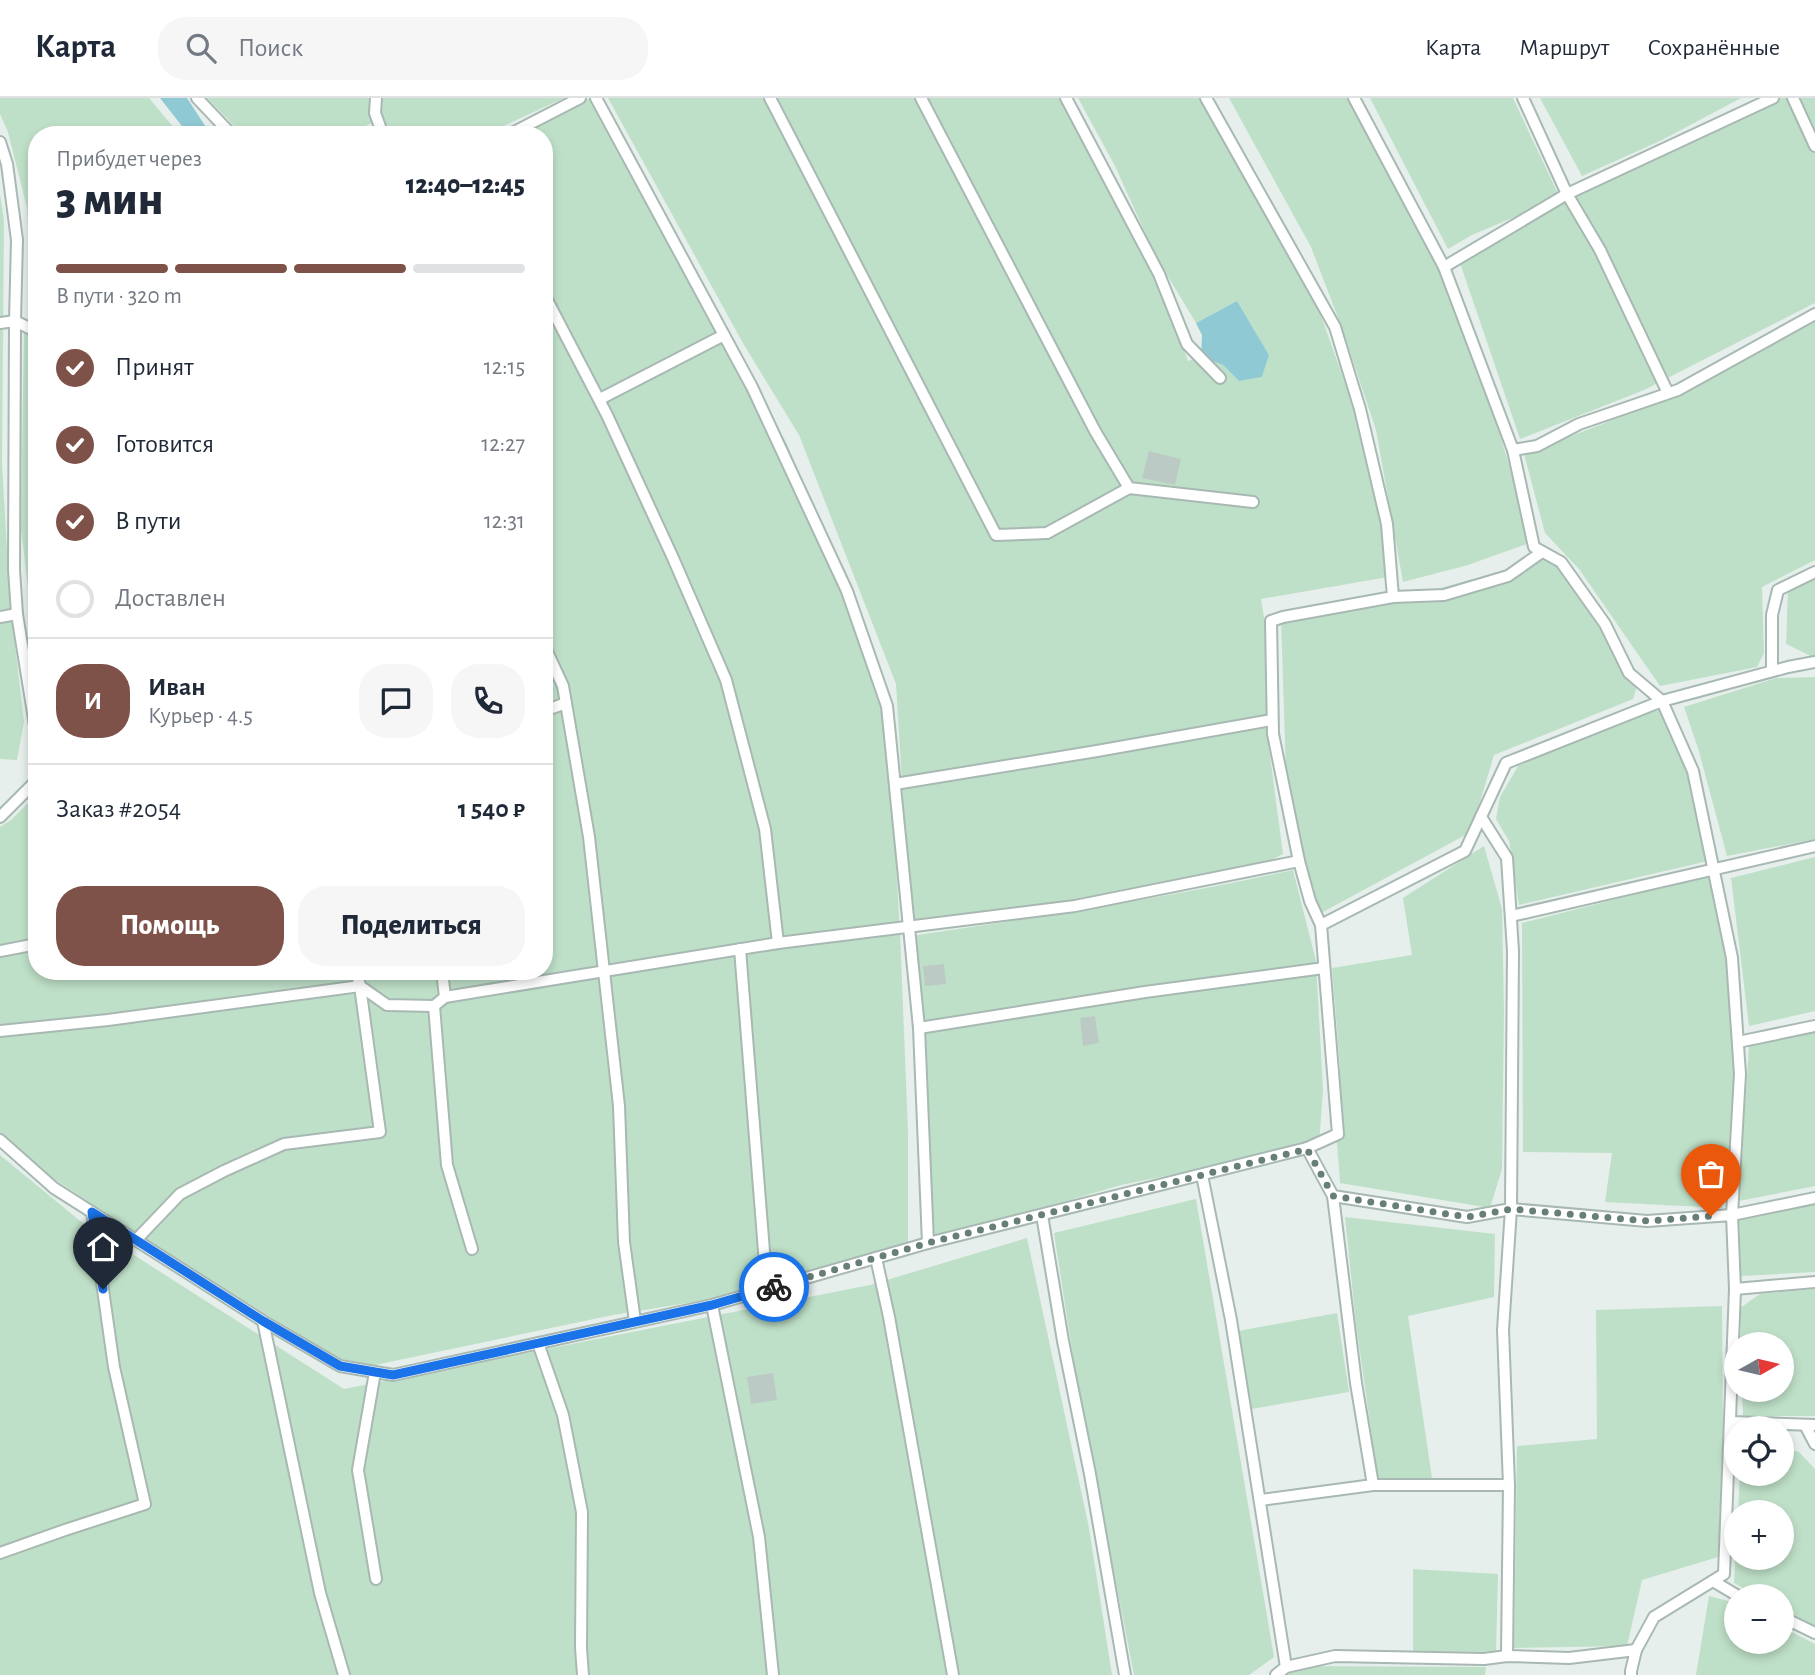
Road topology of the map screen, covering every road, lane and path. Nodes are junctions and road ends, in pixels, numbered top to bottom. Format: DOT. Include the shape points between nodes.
graph roads {
  1 [pos="197,98"];
  2 [pos="376,98"];
  3 [pos="580,98"];
  4 [pos="596,98"];
  5 [pos="770,98"];
  6 [pos="921,98"];
  7 [pos="1066,98"];
  8 [pos="1206,98"];
  9 [pos="1354,98"];
  10 [pos="1523,98"];
  11 [pos="1773,98"];
  12 [pos="1793,98"];
  13 [pos="223,126"];
  14 [pos="380,126"];
  15 [pos="526,126"];
  16 [pos="0,142"];
  17 [pos="1815,146"];
  18 [pos="1567,194"];
  19 [pos="1444,267"];
  20 [pos="553,311"];
  21 [pos="1815,314"];
  22 [pos="15,321"];
  23 [pos="0,323"];
  24 [pos="28,328"];
  25 [pos="724,335"];
  26 [pos="1220,378"];
  27 [pos="1668,393"];
  28 [pos="600,399"];
  29 [pos="1513,450"];
  30 [pos="1129,488"];
  31 [pos="1253,502"];
  32 [pos="1542,552"];
  33 [pos="1815,572"];
  34 [pos="1393,597"];
  35 [pos="17,614"];
  36 [pos="0,617"];
  37 [pos="1815,662"];
  38 [pos="553,664"];
  39 [pos="1772,671"];
  40 [pos="28,682"];
  41 [pos="1662,701"];
  42 [pos="566,703"];
  43 [pos="553,708"];
  44 [pos="1272,720"];
  45 [pos="895,784"];
  46 [pos="28,789"];
  47 [pos="0,817"];
  48 [pos="1481,817"];
  49 [pos="1815,846"];
  50 [pos="1299,861"];
  51 [pos="1715,870"];
  52 [pos="1511,916"];
  53 [pos="1321,925"];
  54 [pos="909,927"];
  55 [pos="778,943"];
  56 [pos="28,946"];
  57 [pos="740,950"];
  58 [pos="0,951"];
  59 [pos="1324,968"];
  60 [pos="604,971"];
  61 [pos="553,979"];
  62 [pos="358,980"];
  63 [pos="443,980"];
  64 [pos="549,980"];
  65 [pos="360,986"];
  66 [pos="445,997"];
  67 [pos="433,1006"];
  68 [pos="1815,1026"];
  69 [pos="919,1028"];
  70 [pos="0,1031"];
  71 [pos="1738,1042"];
  72 [pos="0,1140"];
  73 [pos="1307,1149"];
  74 [pos="1202,1175"];
  75 [pos="1333,1196"];
  76 [pos="1815,1198"];
  77 [pos="1511,1209"];
  78 [pos="92,1212"];
  79 [pos="1042,1215"];
  80 [pos="1732,1215"];
  81 [pos="136,1240"];
  82 [pos="928,1243"];
  83 [pos="472,1249"];
  84 [pos="876,1258"];
  85 [pos="1815,1282"];
  86 [pos="767,1289"];
  87 [pos="1735,1289"];
  88 [pos="712,1305"];
  89 [pos="263,1321"];
  90 [pos="635,1321"];
  91 [pos="538,1343"];
  92 [pos="375,1372"];
  93 [pos="1731,1416"];
  94 [pos="1810,1425"];
  95 [pos="1815,1444"];
  96 [pos="1373,1485"];
  97 [pos="1509,1485"];
  98 [pos="1728,1486"];
  99 [pos="1261,1500"];
  100 [pos="0,1553"];
  101 [pos="376,1579"];
  102 [pos="1713,1581"];
  103 [pos="1724,1588"];
  104 [pos="1794,1623"];
  105 [pos="1815,1633"];
  106 [pos="1636,1650"];
  107 [pos="1507,1656"];
  108 [pos="1286,1667"];
  109 [pos="344,1675"];
  110 [pos="583,1675"];
  111 [pos="773,1675"];
  112 [pos="953,1675"];
  113 [pos="1125,1675"];
  114 [pos="1276,1675"];
  115 [pos="1631,1675"];
  1 -- 13 [label="lane"];
  2 -- 14 [label="lane"];
  3 -- 15 [label="lane"];
  4 -- 25 [label="lane"];
  5 -- 30 [label="lane" via="996,535 1047,533"];
  6 -- 30 [label="lane"];
  7 -- 26 [label="lane" via="1158,274 1187,344"];
  8 -- 34 [label="lane" via="1335,327 1387,524"];
  9 -- 19 [label="lane"];
  10 -- 18 [label="lane"];
  11 -- 18 [label="lane"];
  12 -- 17 [label="lane"];
  16 -- 22 [label="lane" via="18,240"];
  18 -- 19 [label="lane"];
  18 -- 27 [label="lane" via="1600,250"];
  19 -- 29 [label="lane"];
  20 -- 28 [label="lane"];
  21 -- 27 [label="lane"];
  22 -- 23 [label="lane"];
  22 -- 24 [label="lane"];
  22 -- 35 [label="lane"];
  25 -- 28 [label="lane"];
  25 -- 45 [label="lane" via="847,591 887,706"];
  27 -- 29 [label="lane" via="1579,424 1537,446"];
  28 -- 55 [label="lane" via="726,680 765,828"];
  29 -- 32 [label="lane" via="1534,548"];
  30 -- 31 [label="lane"];
  32 -- 34 [label="lane" via="1508,576 1444,595"];
  32 -- 41 [label="lane" via="1561,562 1605,624 1629,673"];
  33 -- 39 [label="lane" via="1778,590 1772,615"];
  34 -- 44 [label="lane" via="1271,621"];
  35 -- 36 [label="lane"];
  35 -- 40 [label="lane"];
  37 -- 39 [label="lane"];
  38 -- 42 [label="lane"];
  39 -- 41 [label="lane"];
  41 -- 48 [label="lane" via="1506,763"];
  41 -- 51 [label="lane" via="1693,771"];
  42 -- 43 [label="lane"];
  42 -- 60 [label="lane" via="589,837"];
  44 -- 45 [label="lane"];
  44 -- 50 [label="lane"];
  45 -- 54 [label="lane"];
  46 -- 47 [label="lane"];
  48 -- 52 [label="lane" via="1507,858"];
  48 -- 53 [label="lane" via="1465,851"];
  49 -- 51 [label="lane"];
  50 -- 53 [label="lane"];
  50 -- 54 [label="lane" via="1075,906"];
  51 -- 52 [label="lane"];
  51 -- 71 [label="lane" via="1732,958"];
  52 -- 77 [label="lane"];
  53 -- 59 [label="lane"];
  54 -- 55 [label="lane"];
  54 -- 69 [label="lane"];
  55 -- 57 [label="lane"];
  56 -- 58 [label="lane"];
  57 -- 60 [label="lane"];
  57 -- 86 [label="lane"];
  59 -- 69 [label="lane"];
  59 -- 73 [label="lane" via="1338,1134"];
  60 -- 61 [label="lane"];
  60 -- 90 [label="lane" via="619,1106 624,1242"];
  62 -- 65 [label="lane"];
  63 -- 66 [label="lane"];
  64 -- 66 [label="lane"];
  65 -- 67 [label="lane" via="387,1005"];
  65 -- 70 [label="lane"];
  65 -- 81 [label="lane" via="380,1132 284,1144 180,1194"];
  66 -- 67 [label="lane"];
  67 -- 83 [label="lane" via="447,1166"];
  68 -- 71 [label="lane"];
  69 -- 82 [label="lane"];
  71 -- 80 [label="lane"];
  72 -- 78 [label="lane" via="54,1188"];
  73 -- 74 [label="lane"];
  73 -- 75 [label="lane"];
  74 -- 79 [label="lane"];
  74 -- 99 [label="lane"];
  75 -- 77 [label="lane" via="1467,1217"];
  75 -- 96 [label="lane"];
  76 -- 80 [label="lane"];
  77 -- 80 [label="lane" via="1647,1221"];
  77 -- 97 [label="lane" via="1503,1330"];
  78 -- 81 [label="lane"];
  78 -- 100 [label="lane" via="114,1367 145,1504"];
  79 -- 82 [label="lane"];
  79 -- 113 [label="lane"];
  80 -- 87 [label="lane"];
  81 -- 89 [label="lane"];
  82 -- 84 [label="lane"];
  84 -- 86 [label="lane"];
  84 -- 112 [label="lane"];
  85 -- 87 [label="lane"];
  86 -- 88 [label="lane"];
  87 -- 93 [label="lane"];
  88 -- 90 [label="lane"];
  88 -- 111 [label="lane" via="759,1537"];
  89 -- 92 [label="lane" via="340,1366"];
  89 -- 109 [label="lane" via="320,1593"];
  90 -- 91 [label="lane"];
  91 -- 92 [label="lane" via="393,1375"];
  91 -- 110 [label="lane" via="563,1415 582,1512"];
  92 -- 101 [label="lane" via="358,1470"];
  94 -- 95 [label="lane"];
  96 -- 97 [label="lane"];
  96 -- 99 [label="lane"];
  97 -- 107 [label="lane"];
  98 -- 102 [label="lane" via="1724,1574"];
  99 -- 108 [label="lane"];
  102 -- 103 [label="lane"];
  102 -- 106 [label="lane" via="1654,1617"];
  104 -- 105 [label="lane"];
  106 -- 107 [label="lane" via="1569,1658"];
  106 -- 115 [label="lane"];
  107 -- 108 [label="lane" via="1335,1656"];
  108 -- 114 [label="lane"];
}
